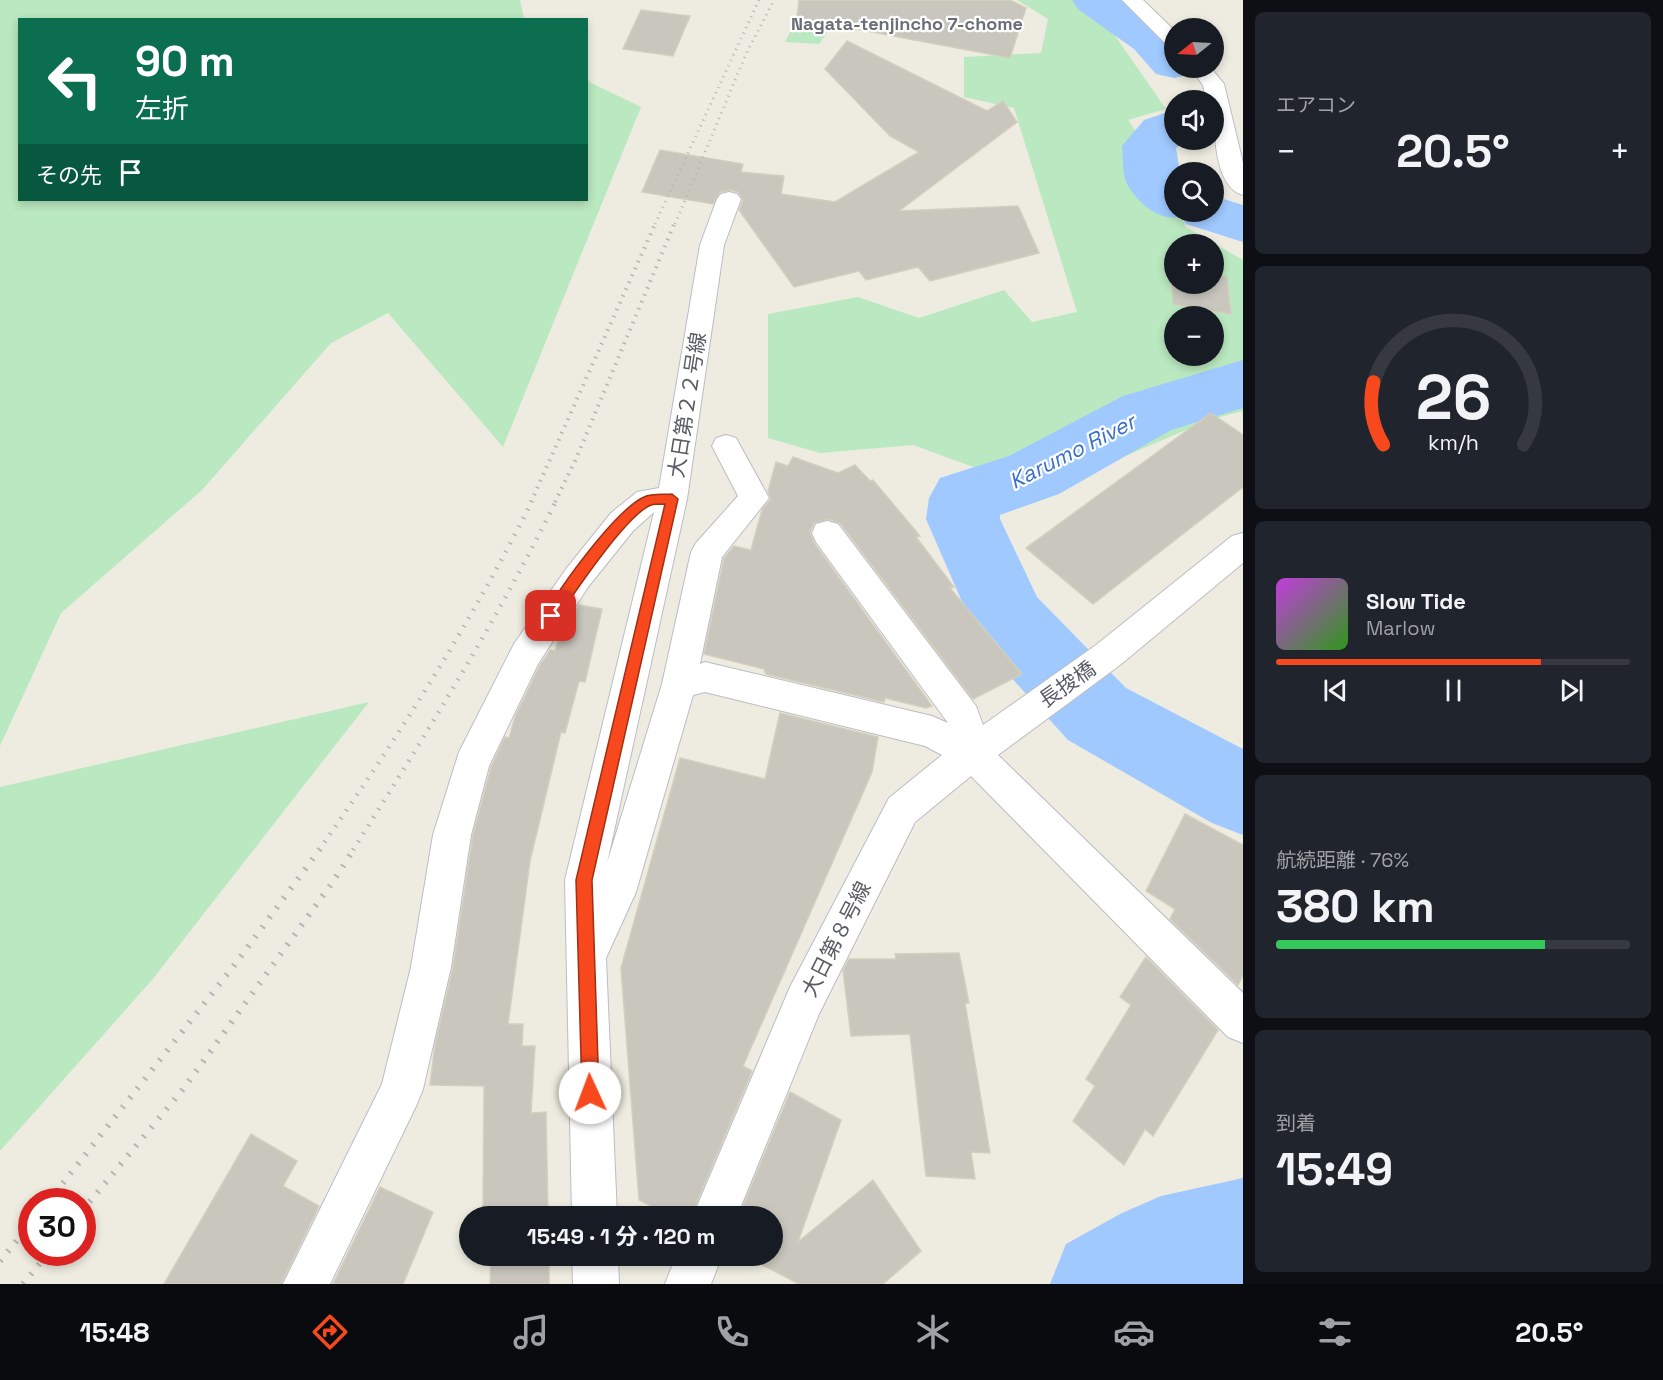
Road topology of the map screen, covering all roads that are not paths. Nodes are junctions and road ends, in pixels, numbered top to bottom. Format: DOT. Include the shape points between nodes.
graph roads {
  1 [pos="1132,0"];
  2 [pos="1164,31"];
  3 [pos="1208,78"];
  4 [pos="1243,188"];
  5 [pos="729,199"];
  6 [pos="726,446"];
  7 [pos="672,499"];
  8 [pos="827,533"];
  9 [pos="1243,545"];
  10 [pos="679,684"];
  11 [pos="1026,713"];
  12 [pos="972,753"];
  13 [pos="586,957"];
  14 [pos="1243,1022"];
  15 [pos="594,1206"];
  16 [pos="719,1206"];
  17 [pos="595,1266"];
  18 [pos="695,1266"];
  19 [pos="306,1284"];
  20 [pos="596,1284"];
  21 [pos="688,1284"];
  1 -- 2 [label="street"];
  3 -- 4 [label="street" via="1213,84 1236,182"];
  5 -- 7 [label="street, 大日第２２号線" via="712,245"];
  6 -- 10 [label="street" via="754,498 707,552"];
  7 -- 13 [label="street, 大日第２２号線" via="584,880"];
  7 -- 19 [label="street" via="648,501 622,522 577,578 526,654 472,764 452,835 431,967 402,1089"];
  8 -- 12 [label="street" via="964,717"];
  9 -- 11 [label="street, 長捘橋" via="1108,655"];
  10 -- 12 [label="street" via="705,677 932,732"];
  10 -- 13 [label="street" via="617,892"];
  11 -- 12 [label="street, 大日第８号線"];
  12 -- 14 [label="street"];
  12 -- 16 [label="street, 大日第８号線" via="902,810 804,1001"];
  13 -- 15 [label="street, 大日第２２号線"];
  17 -- 20 [label="street"];
  18 -- 21 [label="street"];
}
